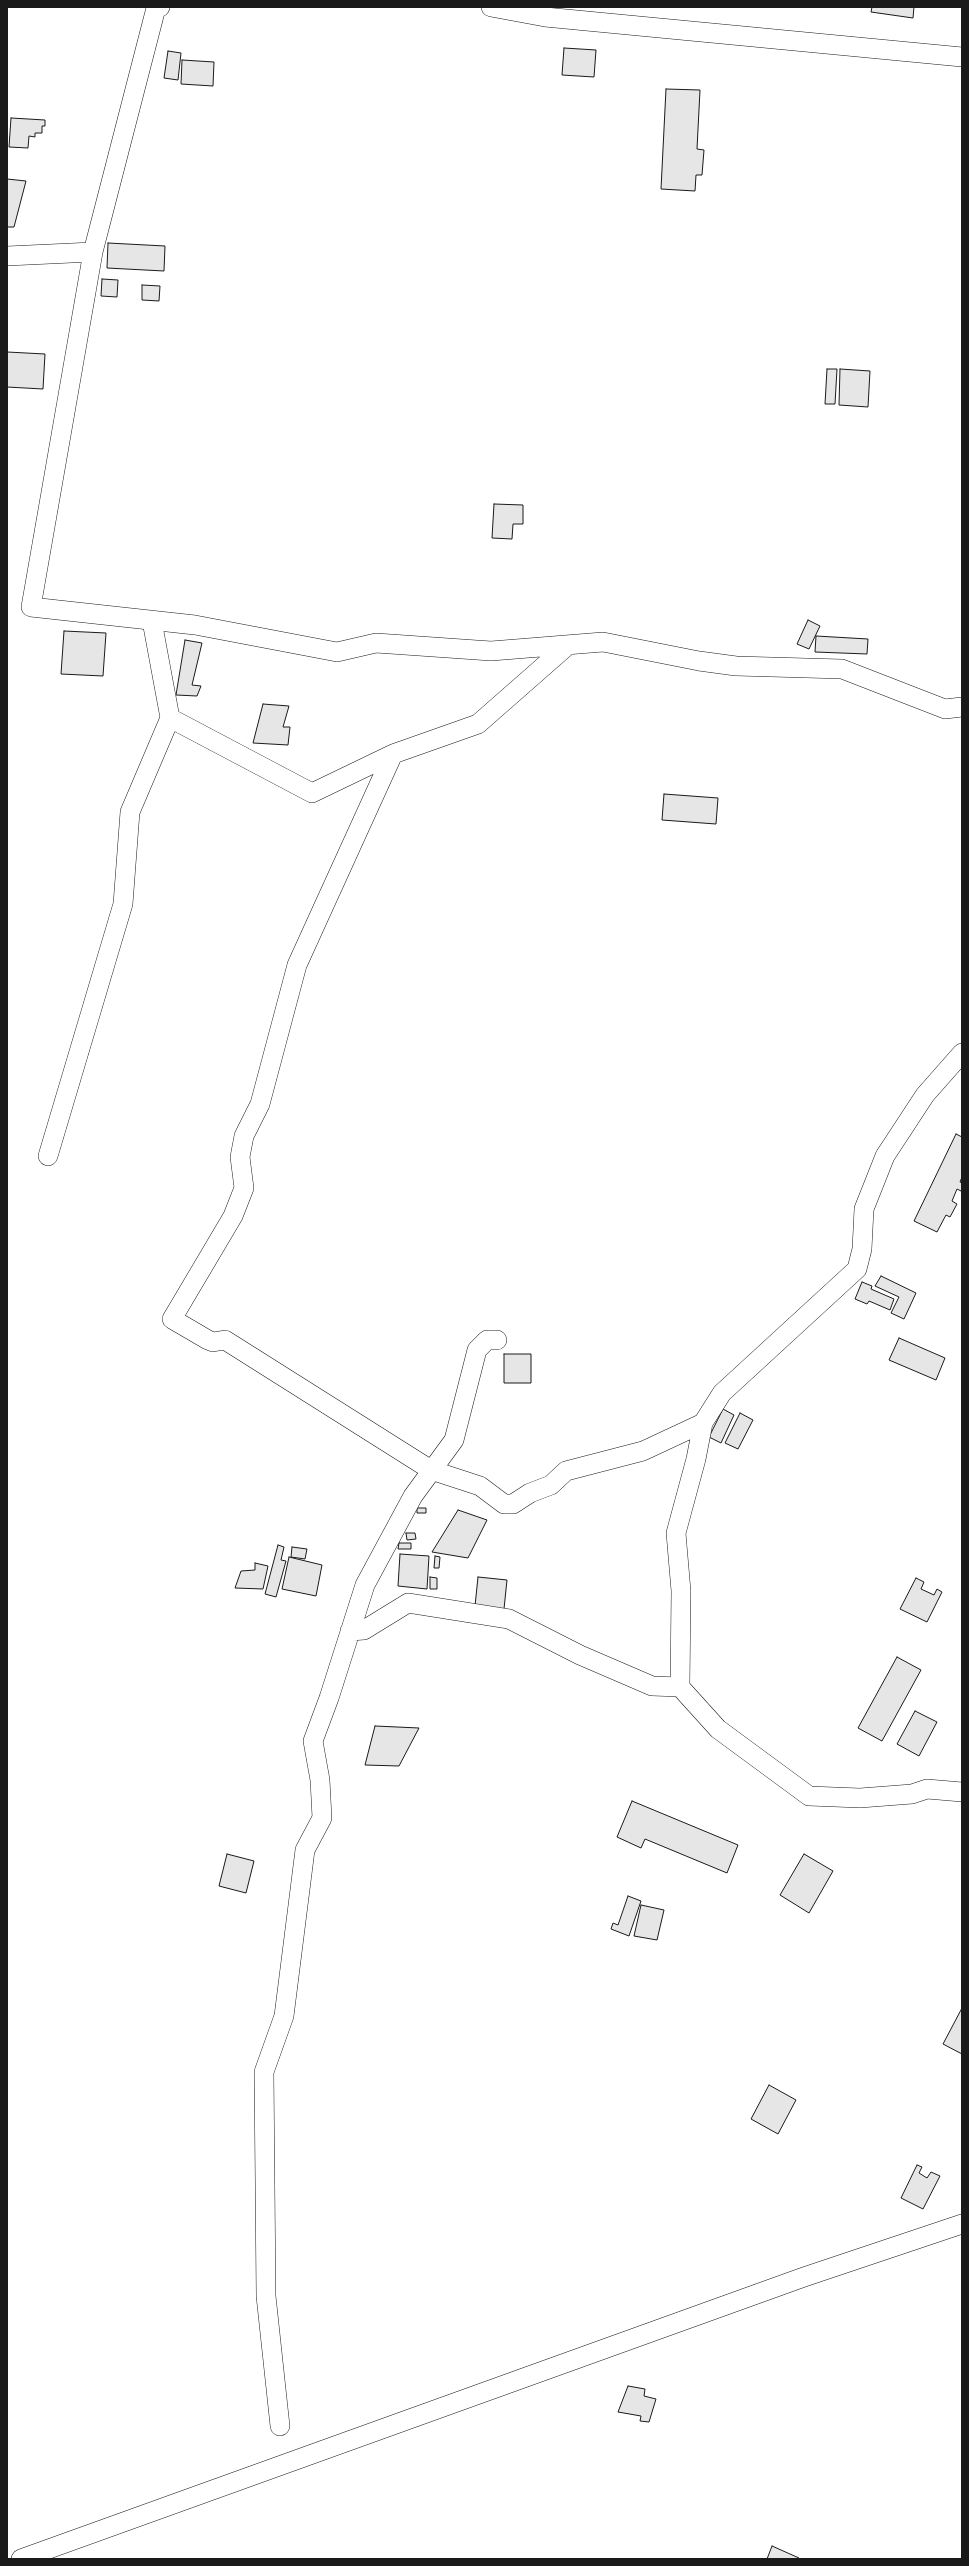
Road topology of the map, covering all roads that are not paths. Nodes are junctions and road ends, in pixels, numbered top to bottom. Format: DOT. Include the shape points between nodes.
graph roads {
  1 [pos="160,7"];
  2 [pos="491,7"];
  3 [pos="962,57"];
  4 [pos="93,252"];
  5 [pos="7,256"];
  6 [pos="152,620"];
  7 [pos="568,645"];
  8 [pos="962,708"];
  9 [pos="170,718"];
  10 [pos="393,754"];
  11 [pos="962,1053"];
  12 [pos="48,1156"];
  13 [pos="497,1340"];
  14 [pos="703,1423"];
  15 [pos="431,1470"];
  16 [pos="350,1631"];
  17 [pos="680,1687"];
  18 [pos="962,1792"];
  19 [pos="962,2224"];
  20 [pos="280,2426"];
  21 [pos="21,2559"];
  1 -- 4 [label="street" via="156,8"];
  2 -- 3 [label="street" via="545,17"];
  4 -- 5 [label="street"];
  4 -- 6 [label="street" via="31,607"];
  6 -- 7 [label="street" via="195,625 337,652 376,643 491,651"];
  6 -- 9 [label="street"];
  7 -- 8 [label="street" via="603,642 699,662 736,666 842,669 945,709"];
  7 -- 10 [label="street" via="478,724"];
  9 -- 10 [label="street" via="312,793"];
  9 -- 12 [label="street" via="130,812 123,904"];
  10 -- 15 [label="street" via="297,965 260,1104 244,1136 240,1157 244,1188 233,1216 172,1319 208,1340 225,1340 232,1344"];
  11 -- 14 [label="street" via="925,1096 885,1156 864,1209 862,1249 857,1269 722,1393"];
  13 -- 15 [label="street" via="487,1340 477,1350 454,1440"];
  14 -- 15 [label="street" via="643,1451 566,1471 551,1485 530,1493 514,1504 504,1504 480,1486"];
  14 -- 17 [label="street" via="676,1533 681,1591"];
  15 -- 16 [label="street" via="413,1496 365,1585"];
  16 -- 17 [label="street" via="364,1630 408,1603 464,1611 509,1619 580,1655 652,1686"];
  16 -- 20 [label="street" via="313,1741 320,1780 322,1818 305,1850 284,2016 264,2072 266,2296"];
  17 -- 18 [label="street" via="718,1729 809,1796 860,1798 912,1794 927,1789"];
  19 -- 21 [label="street" via="789,2283"];
}
